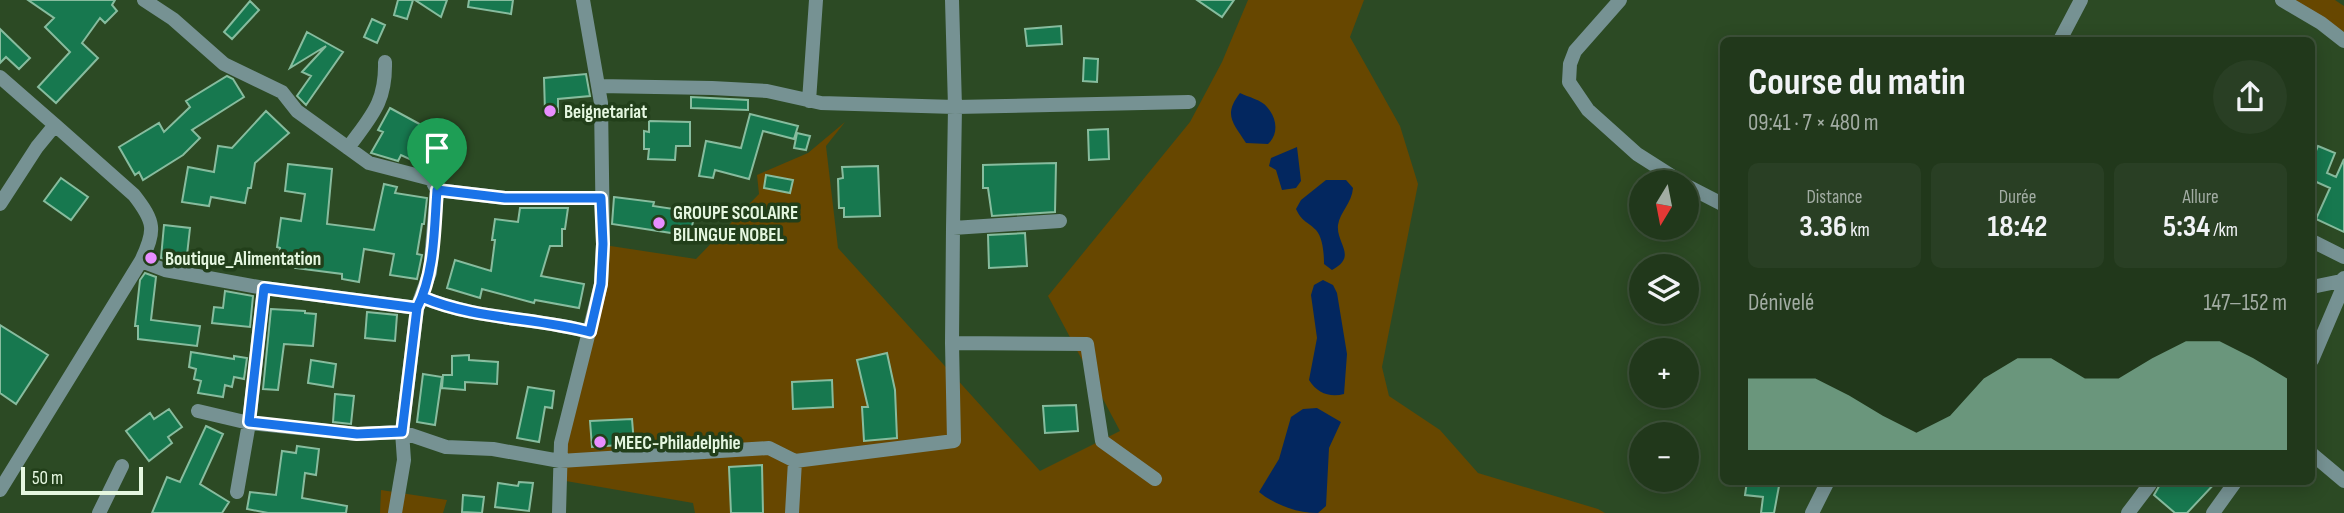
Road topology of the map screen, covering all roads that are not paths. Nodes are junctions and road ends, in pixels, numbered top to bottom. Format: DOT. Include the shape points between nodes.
graph roads {
  1 [pos="144,0"];
  2 [pos="583,0"];
  3 [pos="817,0"];
  4 [pos="952,0"];
  5 [pos="1620,0"];
  6 [pos="2081,0"];
  7 [pos="2282,0"];
  8 [pos="2062,37"];
  9 [pos="2344,41"];
  10 [pos="385,62"];
  11 [pos="0,76"];
  12 [pos="599,86"];
  13 [pos="809,101"];
  14 [pos="1189,102"];
  15 [pos="955,107"];
  16 [pos="55,125"];
  17 [pos="348,148"];
  18 [pos="1662,170"];
  19 [pos="437,190"];
  20 [pos="1699,192"];
  21 [pos="601,198"];
  22 [pos="1720,203"];
  23 [pos="0,204"];
  24 [pos="1060,221"];
  25 [pos="953,228"];
  26 [pos="2315,242"];
  27 [pos="2344,257"];
  28 [pos="141,261"];
  29 [pos="2344,278"];
  30 [pos="2344,285"];
  31 [pos="2315,286"];
  32 [pos="264,288"];
  33 [pos="420,303"];
  34 [pos="590,332"];
  35 [pos="952,343"];
  36 [pos="2315,353"];
  37 [pos="198,411"];
  38 [pos="249,422"];
  39 [pos="402,432"];
  40 [pos="2315,457"];
  41 [pos="560,461"];
  42 [pos="795,461"];
  43 [pos="122,466"];
  44 [pos="1156,479"];
  45 [pos="2344,481"];
  46 [pos="1826,485"];
  47 [pos="2149,485"];
  48 [pos="2233,485"];
  49 [pos="0,490"];
  50 [pos="237,492"];
  51 [pos="99,513"];
  52 [pos="395,513"];
  53 [pos="559,513"];
  54 [pos="792,513"];
  55 [pos="1812,513"];
  56 [pos="2128,513"];
  57 [pos="2213,513"];
  1 -- 17 [label="street" via="225,64 282,92 297,111"];
  2 -- 12 [label="street"];
  3 -- 13 [label="street"];
  4 -- 15 [label="street"];
  5 -- 18 [label="street" via="1575,51 1569,82 1588,110"];
  6 -- 8 [label="street"];
  7 -- 9 [label="street"];
  10 -- 17 [label="street" via="386,82 379,105"];
  11 -- 16 [label="street"];
  12 -- 13 [label="street" via="767,91"];
  12 -- 21 [label="street"];
  13 -- 15 [label="street"];
  14 -- 15 [label="street"];
  15 -- 25 [label="street"];
  16 -- 23 [label="street"];
  16 -- 28 [label="street" via="145,208 152,232"];
  17 -- 19 [label="street" via="369,163 431,179"];
  19 -- 21 [label="street" via="505,198"];
  19 -- 33 [label="street" via="432,258"];
  20 -- 22 [label="street"];
  21 -- 34 [label="street" via="601,284"];
  24 -- 25 [label="street"];
  25 -- 35 [label="street"];
  26 -- 27 [label="street"];
  28 -- 32 [label="street"];
  28 -- 49 [label="street"];
  29 -- 31 [label="street"];
  30 -- 36 [label="street"];
  32 -- 33 [label="street"];
  32 -- 38 [label="street"];
  33 -- 34 [label="street"];
  33 -- 39 [label="street"];
  34 -- 41 [label="street"];
  35 -- 42 [label="street" via="954,441"];
  35 -- 44 [label="street" via="1087,344 1102,441"];
  37 -- 38 [label="street"];
  38 -- 39 [label="street" via="357,434"];
  38 -- 50 [label="street"];
  39 -- 41 [label="street" via="446,447 493,449"];
  39 -- 52 [label="street" via="404,460"];
  40 -- 45 [label="street"];
  41 -- 42 [label="street" via="769,448"];
  41 -- 53 [label="street"];
  42 -- 54 [label="street"];
  43 -- 51 [label="street"];
  46 -- 55 [label="street"];
  47 -- 56 [label="street"];
  48 -- 57 [label="street"];
}
